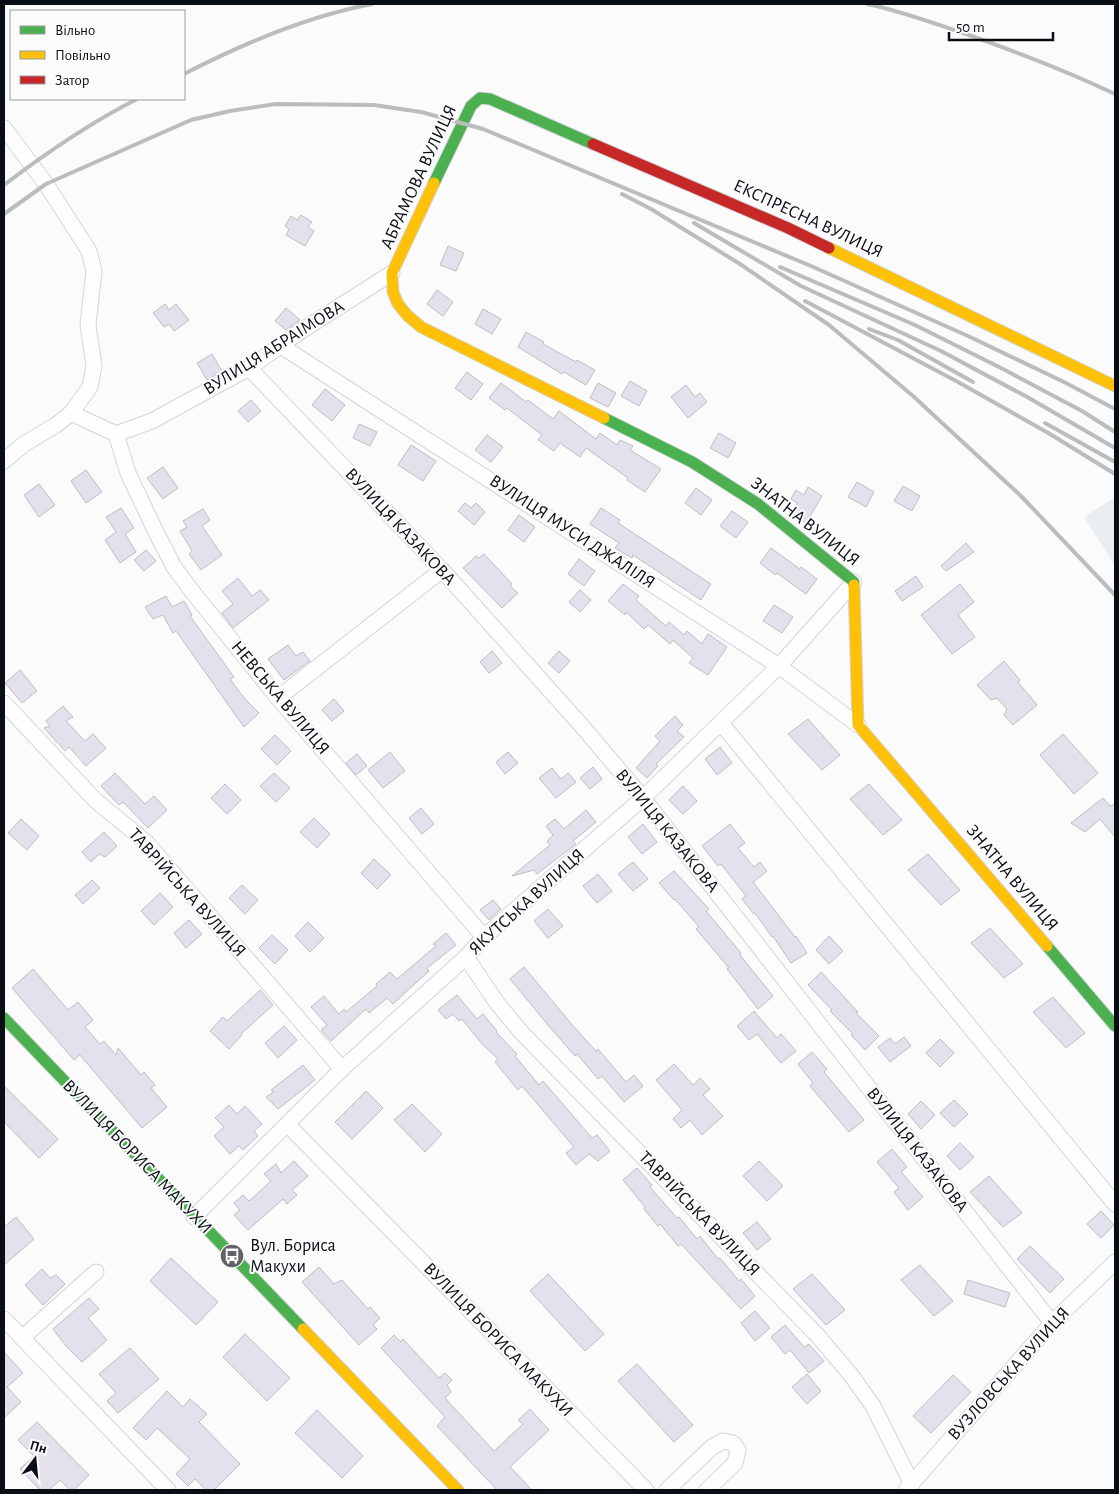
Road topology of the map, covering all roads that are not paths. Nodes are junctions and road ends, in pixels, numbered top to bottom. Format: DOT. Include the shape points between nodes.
graph roads {
  1 [pos="480,98"];
  2 [pos="4,128"];
  3 [pos="392,273"];
  4 [pos="281,346"];
  5 [pos="248,368"];
  6 [pos="1115,386"];
  7 [pos="71,413"];
  8 [pos="116,434"];
  9 [pos="4,461"];
  10 [pos="442,570"];
  11 [pos="854,582"];
  12 [pos="779,666"];
  13 [pos="278,698"];
  14 [pos="4,703"];
  15 [pos="721,723"];
  16 [pos="858,725"];
  17 [pos="643,798"];
  18 [pos="484,937"];
  19 [pos="466,957"];
  20 [pos="4,1018"];
  21 [pos="1115,1026"];
  22 [pos="342,1069"];
  23 [pos="288,1125"];
  24 [pos="1115,1204"];
  25 [pos="194,1217"];
  26 [pos="1115,1262"];
  27 [pos="96,1272"];
  28 [pos="4,1319"];
  29 [pos="1052,1323"];
  30 [pos="22,1338"];
  31 [pos="909,1487"];
  32 [pos="168,1490"];
  33 [pos="458,1490"];
  34 [pos="646,1490"];
  35 [pos="667,1490"];
  36 [pos="707,1490"];
  1 -- 3 [label="street, АБРАМОВА ВУЛИЦЯ" via="471,106"];
  1 -- 6 [label="street, ЕКСПРЕСНА ВУЛИЦЯ" via="504,104 788,228"];
  2 -- 7 [label="street" via="46,184 89,251 94,271 88,325 94,366 90,387"];
  3 -- 4 [label="street, ВУЛИЦЯ АБРАІМОВА"];
  3 -- 11 [label="street, ЗНАТНА ВУЛИЦЯ" via="392,292 401,310 421,327 692,462 758,504"];
  4 -- 5 [label="street, ВУЛИЦЯ АБРАІМОВА"];
  4 -- 12 [label="street, ВУЛИЦЯ МУСИ ДЖАЛІЛЯ"];
  5 -- 8 [label="street, ВУЛИЦЯ АБРАІМОВА" via="152,421"];
  5 -- 10 [label="street, ВУЛИЦЯ КАЗАКОВА"];
  7 -- 8 [label="street"];
  7 -- 9 [label="street"];
  8 -- 13 [label="street, НЕВСЬКА ВУЛИЦЯ" via="128,472 174,566"];
  10 -- 13 [label="street"];
  10 -- 17 [label="street, ВУЛИЦЯ КАЗАКОВА"];
  11 -- 12 [label="street, ЯКУТСЬКА ВУЛИЦЯ"];
  11 -- 16 [label="street, ЗНАТНА ВУЛИЦЯ"];
  12 -- 15 [label="street, ЯКУТСЬКА ВУЛИЦЯ"];
  12 -- 16 [label="street, ВУЛИЦЯ МУСИ ДЖАЛІЛЯ"];
  13 -- 18 [label="street, НЕВСЬКА ВУЛИЦЯ"];
  14 -- 22 [label="street, ТАВРІЙСЬКА ВУЛИЦЯ" via="95,800 146,842"];
  15 -- 17 [label="street, ЯКУТСЬКА ВУЛИЦЯ"];
  15 -- 24 [label="street"];
  16 -- 21 [label="street, ЗНАТНА ВУЛИЦЯ"];
  17 -- 18 [label="street, ЯКУТСЬКА ВУЛИЦЯ"];
  17 -- 29 [label="street, ВУЛИЦЯ КАЗАКОВА"];
  18 -- 19 [label="street, ЯКУТСЬКА ВУЛИЦЯ"];
  19 -- 22 [label="street, ЯКУТСЬКА ВУЛИЦЯ"];
  19 -- 31 [label="street, ТАВРІЙСЬКА ВУЛИЦЯ" via="521,1032 817,1335 851,1375 873,1406"];
  20 -- 25 [label="street, ВУЛИЦЯ БОРИСА МАКУХИ"];
  22 -- 23 [label="street, ЯКУТСЬКА ВУЛИЦЯ"];
  23 -- 25 [label="street, ЯКУТСЬКА ВУЛИЦЯ"];
  23 -- 34 [label="street, ВУЛИЦЯ БОРИСА МАКУХИ"];
  25 -- 33 [label="street, ВУЛИЦЯ БОРИСА МАКУХИ"];
  26 -- 29 [label="street, ВУЗЛОВСЬКА ВУЛИЦЯ"];
  27 -- 30 [label="street"];
  28 -- 30 [label="street"];
  29 -- 31 [label="street, ВУЗЛОВСЬКА ВУЛИЦЯ"];
  30 -- 32 [label="street"];
  35 -- 36 [label="street" via="712,1447 723,1441 733,1443 738,1450 734,1463"];
}
